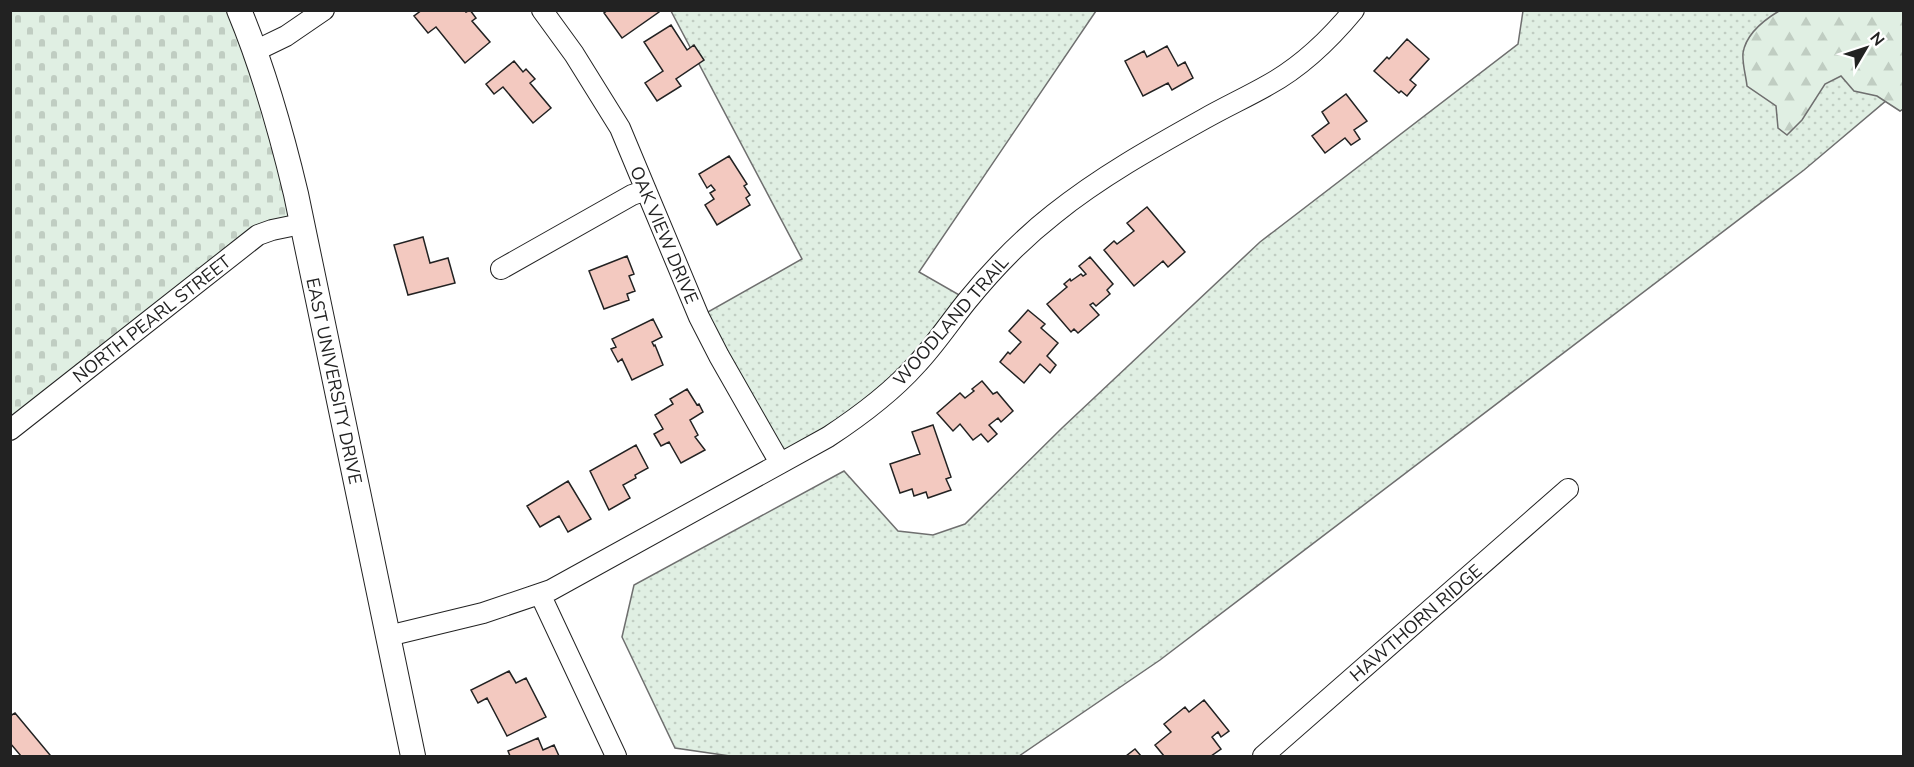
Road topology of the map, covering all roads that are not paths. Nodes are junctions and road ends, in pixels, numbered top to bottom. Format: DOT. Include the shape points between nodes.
graph roads {
  1 [pos="239,10"];
  2 [pos="324,10"];
  3 [pos="542,10"];
  4 [pos="1354,10"];
  5 [pos="255,51"];
  6 [pos="646,190"];
  7 [pos="301,224"];
  8 [pos="501,269"];
  9 [pos="10,430"];
  10 [pos="780,463"];
  11 [pos="1568,489"];
  12 [pos="540,594"];
  13 [pos="388,636"];
  14 [pos="414,756"];
  15 [pos="616,756"];
  16 [pos="1263,756"];
  1 -- 5 [label="main road, EAST UNIVERSITY DRIVE"];
  2 -- 5 [label="street"];
  3 -- 6 [label="street, OAK VIEW DRIVE" via="606,103"];
  4 -- 10 [label="street, WOODLAND TRAIL" via="1299,64 1270,84 1164,141 1077,196 1008,255 895,386 852,421"];
  5 -- 7 [label="main road, EAST UNIVERSITY DRIVE" via="278,122"];
  6 -- 8 [label="street"];
  6 -- 10 [label="street, OAK VIEW DRIVE" via="699,317"];
  7 -- 9 [label="street, NORTH PEARL STREET" via="258,235"];
  7 -- 13 [label="main road, EAST UNIVERSITY DRIVE"];
  10 -- 12 [label="street, WOODLAND TRAIL"];
  11 -- 16 [label="street, HAWTHORN RIDGE"];
  12 -- 13 [label="street, WOODLAND TRAIL" via="483,613"];
  12 -- 15 [label="street"];
  13 -- 14 [label="main road, EAST UNIVERSITY DRIVE"];
}
